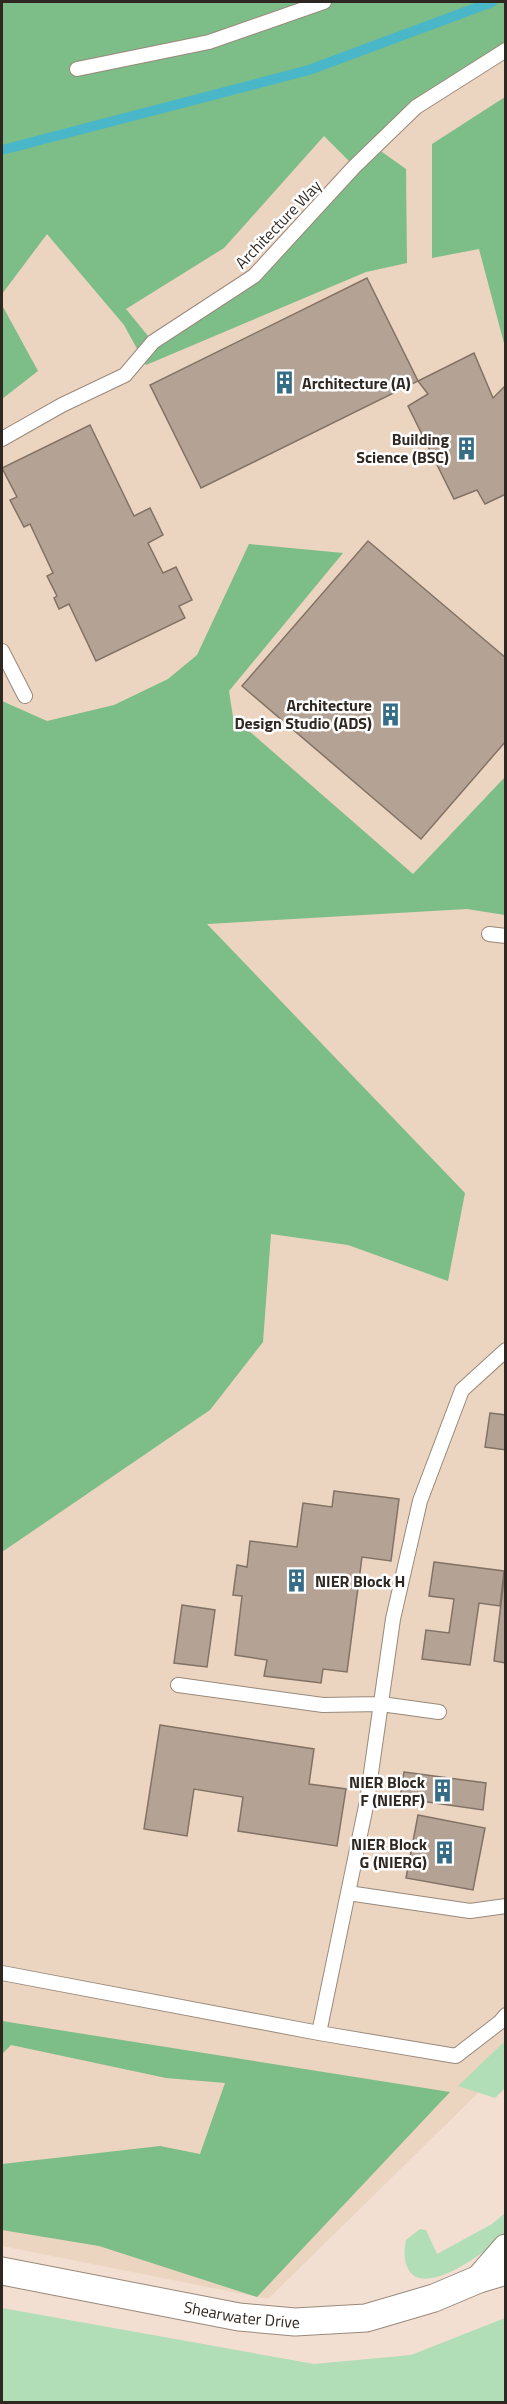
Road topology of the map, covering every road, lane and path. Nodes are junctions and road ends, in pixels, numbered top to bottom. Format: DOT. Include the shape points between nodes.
graph roads {
  1 [pos="324,2"];
  2 [pos="506,50"];
  3 [pos="77,69"];
  4 [pos="2,439"];
  5 [pos="2,651"];
  6 [pos="26,696"];
  7 [pos="489,934"];
  8 [pos="506,936"];
  9 [pos="506,1350"];
  10 [pos="178,1685"];
  11 [pos="381,1704"];
  12 [pos="439,1712"];
  13 [pos="348,1893"];
  14 [pos="506,1906"];
  15 [pos="2,1972"];
  16 [pos="506,2014"];
  17 [pos="319,2033"];
  18 [pos="506,2248"];
  19 [pos="2,2271"];
  20 [pos="506,2271"];
  21 [pos="479,2278"];
  1 -- 3 [label="lane" via="209,42"];
  2 -- 4 [label="lane, Architecture Way" via="416,107 354,167 254,276 153,342 125,375"];
  5 -- 6 [label="lane"];
  7 -- 8 [label="lane"];
  9 -- 11 [label="lane" via="462,1390 420,1502 393,1619"];
  10 -- 11 [label="lane" via="323,1705"];
  11 -- 12 [label="lane"];
  11 -- 13 [label="lane"];
  13 -- 14 [label="lane" via="470,1911"];
  13 -- 17 [label="lane"];
  15 -- 17 [label="lane"];
  16 -- 17 [label="lane" via="456,2056"];
  18 -- 21 [label="street, Shearwater Drive"];
  19 -- 21 [label="street, Shearwater Drive" via="239,2317 295,2322 366,2318 434,2298"];
  20 -- 21 [label="street, Shearwater Drive"];
}
